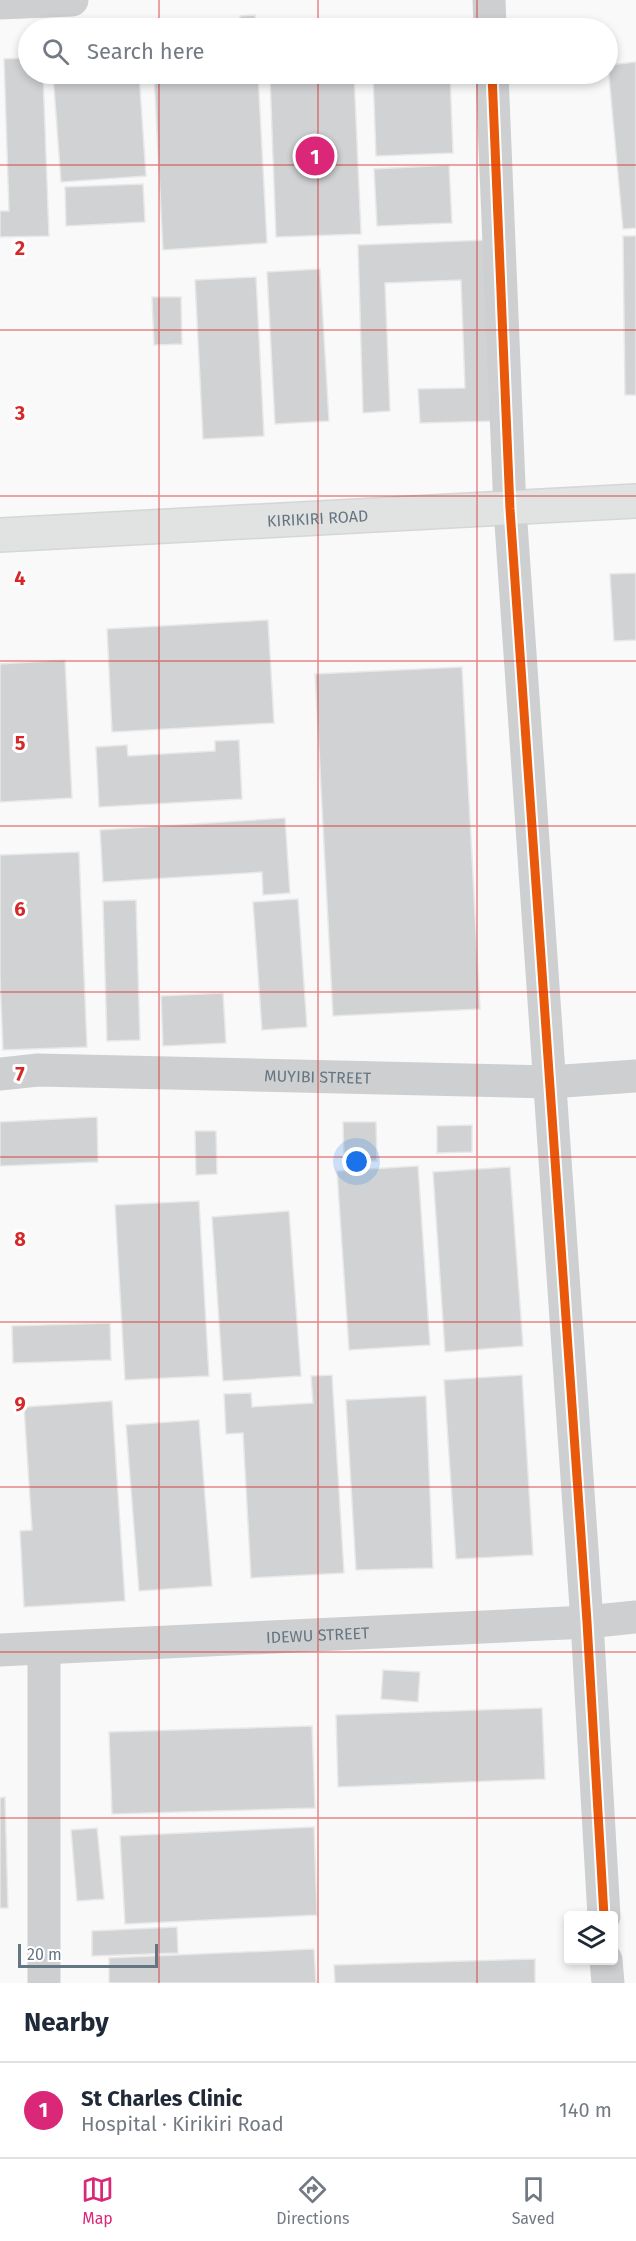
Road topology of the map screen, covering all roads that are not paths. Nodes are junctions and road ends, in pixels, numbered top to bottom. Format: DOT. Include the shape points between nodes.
graph roads {
  1 [pos="72,0"];
  2 [pos="489,0"];
  3 [pos="0,3"];
  4 [pos="490,18"];
  5 [pos="492,84"];
  6 [pos="636,501"];
  7 [pos="510,508"];
  8 [pos="0,535"];
  9 [pos="0,1074"];
  10 [pos="636,1076"];
  11 [pos="550,1082"];
  12 [pos="636,1617"];
  13 [pos="587,1622"];
  14 [pos="44,1648"];
  15 [pos="0,1650"];
  16 [pos="604,1911"];
  17 [pos="606,1965"];
  18 [pos="44,1983"];
  19 [pos="608,1983"];
  1 -- 3 [label="street"];
  2 -- 4 [label="street"];
  5 -- 7 [label="street"];
  6 -- 7 [label="main road, KIRIKIRI ROAD"];
  7 -- 8 [label="main road, KIRIKIRI ROAD"];
  7 -- 11 [label="street"];
  9 -- 11 [label="street, MUYIBI STREET" via="38,1070"];
  10 -- 11 [label="street, MUYIBI STREET"];
  11 -- 13 [label="street"];
  12 -- 13 [label="street, IDEWU STREET"];
  13 -- 14 [label="street, IDEWU STREET"];
  13 -- 16 [label="street"];
  14 -- 15 [label="street, IDEWU STREET"];
  14 -- 18 [label="street"];
  17 -- 19 [label="street"];
}
